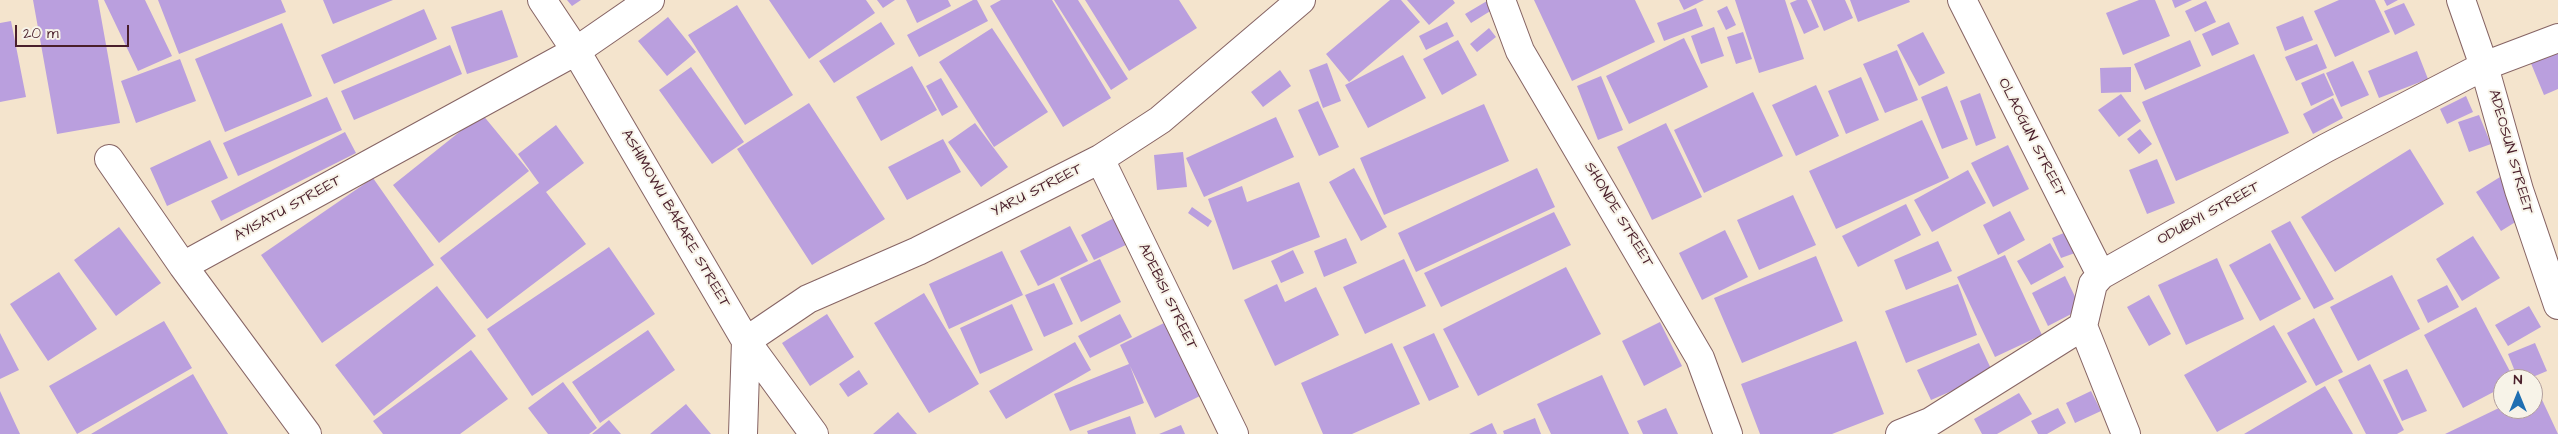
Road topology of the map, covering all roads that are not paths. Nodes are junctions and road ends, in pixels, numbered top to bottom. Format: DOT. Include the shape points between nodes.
graph roads {
  1 [pos="542,0"];
  2 [pos="650,0"];
  3 [pos="1302,0"];
  4 [pos="1501,0"];
  5 [pos="1962,0"];
  6 [pos="2461,0"];
  7 [pos="2558,38"];
  8 [pos="576,51"];
  9 [pos="2484,66"];
  10 [pos="109,159"];
  11 [pos="1100,159"];
  12 [pos="183,266"];
  13 [pos="2101,275"];
  14 [pos="2558,305"];
  15 [pos="2083,326"];
  16 [pos="746,341"];
  17 [pos="307,434"];
  18 [pos="743,434"];
  19 [pos="814,434"];
  20 [pos="1234,434"];
  21 [pos="1728,434"];
  22 [pos="1900,434"];
  23 [pos="2126,434"];
  1 -- 8 [label="street, ASHIMOWU BAKARE STREET"];
  2 -- 8 [label="street, AYISATU STREET"];
  3 -- 11 [label="street, YARU STREET" via="1160,120"];
  4 -- 21 [label="street, SHONDE STREET" via="1520,51 1700,358"];
  5 -- 13 [label="street, OLAOGUN STREET"];
  6 -- 9 [label="street, ADEOSUN STREET"];
  7 -- 9 [label="street, ODUBIYI STREET"];
  8 -- 12 [label="street, AYISATU STREET"];
  8 -- 16 [label="street, ASHIMOWU BAKARE STREET"];
  9 -- 13 [label="street, ODUBIYI STREET" via="2326,148"];
  9 -- 14 [label="street, ADEOSUN STREET" via="2519,190"];
  10 -- 12 [label="street"];
  11 -- 16 [label="street, YARU STREET" via="918,251 808,299"];
  11 -- 20 [label="street, ADEBISI STREET"];
  12 -- 17 [label="street"];
  13 -- 15 [label="street" via="2093,284"];
  15 -- 22 [label="street" via="1930,422"];
  15 -- 23 [label="street"];
  16 -- 18 [label="street"];
  16 -- 19 [label="street, ASHIMOWU BAKARE STREET"];
}
